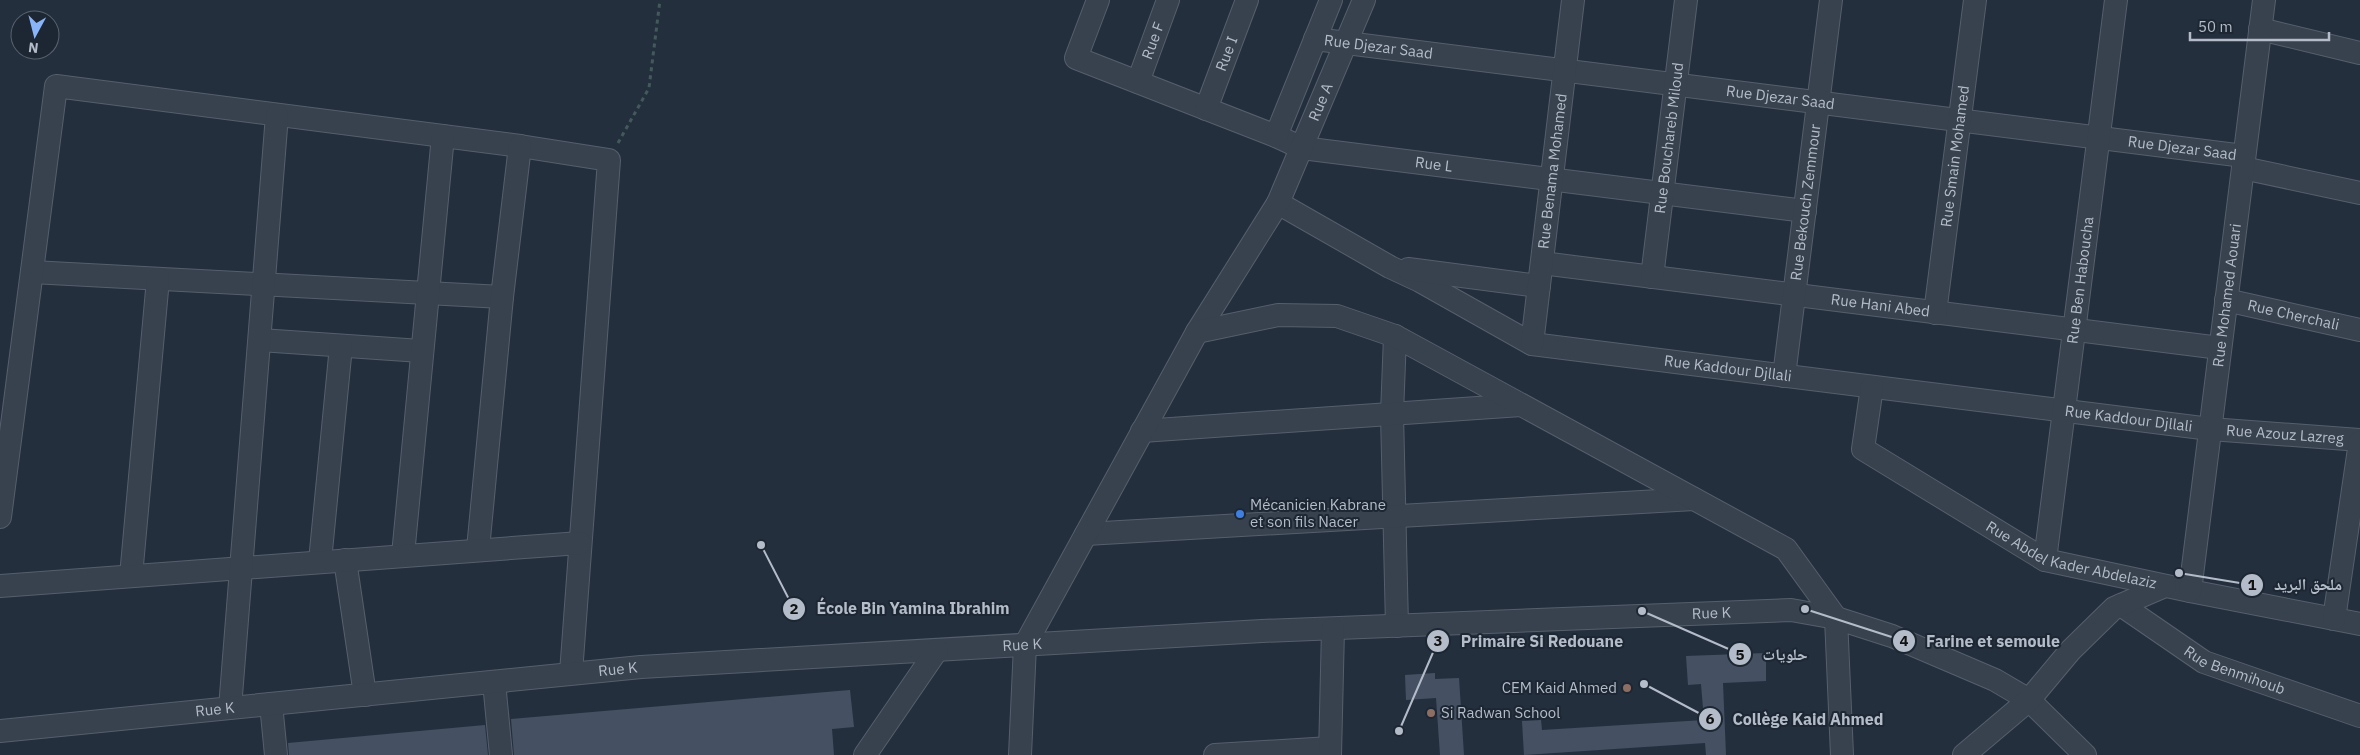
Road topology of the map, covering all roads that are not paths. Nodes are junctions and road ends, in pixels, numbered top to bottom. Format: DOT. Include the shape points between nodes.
graph roads {
  1 [pos="1098,0"];
  2 [pos="1168,0"];
  3 [pos="1247,0"];
  4 [pos="1332,0"];
  5 [pos="1364,0"];
  6 [pos="1573,0"];
  7 [pos="1686,0"];
  8 [pos="1831,0"];
  9 [pos="1974,0"];
  10 [pos="2116,0"];
  11 [pos="2264,0"];
  12 [pos="2260,29"];
  13 [pos="1315,40"];
  14 [pos="1345,43"];
  15 [pos="2360,53"];
  16 [pos="1565,71"];
  17 [pos="1138,82"];
  18 [pos="1676,85"];
  19 [pos="1818,102"];
  20 [pos="1206,109"];
  21 [pos="277,115"];
  22 [pos="1960,120"];
  23 [pos="443,136"];
  24 [pos="1276,136"];
  25 [pos="2098,138"];
  26 [pos="520,146"];
  27 [pos="1302,148"];
  28 [pos="2244,162"];
  29 [pos="1552,180"];
  30 [pos="1662,193"];
  31 [pos="2360,193"];
  32 [pos="1278,203"];
  33 [pos="1805,211"];
  34 [pos="1542,263"];
  35 [pos="1390,267"];
  36 [pos="32,272"];
  37 [pos="1652,277"];
  38 [pos="158,279"];
  39 [pos="264,285"];
  40 [pos="1539,286"];
  41 [pos="427,293"];
  42 [pos="1794,295"];
  43 [pos="502,297"];
  44 [pos="2226,300"];
  45 [pos="1935,312"];
  46 [pos="2074,330"];
  47 [pos="2360,330"];
  48 [pos="1197,332"];
  49 [pos="1395,336"];
  50 [pos="260,340"];
  51 [pos="1532,344"];
  52 [pos="341,346"];
  53 [pos="2220,348"];
  54 [pos="421,351"];
  55 [pos="1784,376"];
  56 [pos="1872,387"];
  57 [pos="1521,405"];
  58 [pos="2064,411"];
  59 [pos="1392,414"];
  60 [pos="2210,429"];
  61 [pos="1142,431"];
  62 [pos="2360,441"];
  63 [pos="1694,499"];
  64 [pos="1396,516"];
  65 [pos="0,517"];
  66 [pos="1086,534"];
  67 [pos="580,542"];
  68 [pos="478,549"];
  69 [pos="403,555"];
  70 [pos="345,560"];
  71 [pos="2045,560"];
  72 [pos="320,561"];
  73 [pos="242,568"];
  74 [pos="131,576"];
  75 [pos="0,586"];
  76 [pos="2165,586"];
  77 [pos="2190,591"];
  78 [pos="2121,605"];
  79 [pos="1836,618"];
  80 [pos="2334,619"];
  81 [pos="2360,624"];
  82 [pos="1397,626"];
  83 [pos="1333,629"];
  84 [pos="1025,645"];
  85 [pos="937,650"];
  86 [pos="570,673"];
  87 [pos="494,682"];
  88 [pos="365,695"];
  89 [pos="2029,700"];
  90 [pos="271,704"];
  91 [pos="230,708"];
  92 [pos="2360,716"];
  93 [pos="0,731"];
  94 [pos="1330,752"];
  95 [pos="276,755"];
  96 [pos="501,755"];
  97 [pos="865,755"];
  98 [pos="1020,755"];
  99 [pos="1215,755"];
  100 [pos="1842,755"];
  101 [pos="1964,755"];
  102 [pos="2085,755"];
  1 -- 17 [label="street, Rue L" via="1076,58"];
  2 -- 17 [label="street, Rue F"];
  3 -- 20 [label="street, Rue I"];
  4 -- 13 [label="street"];
  5 -- 14 [label="street, Rue A"];
  6 -- 16 [label="street, Rue Benama Mohamed"];
  7 -- 18 [label="street, Rue Bouchareb Miloud"];
  8 -- 19 [label="street, Rue Bekouch Zemmour"];
  9 -- 22 [label="street, Rue Smain Mohamed"];
  10 -- 25 [label="street, Rue Ben Haboucha"];
  11 -- 12 [label="street, Rue Mohamed Aouari"];
  12 -- 15 [label="street"];
  12 -- 28 [label="street, Rue Mohamed Aouari"];
  13 -- 14 [label="street, Rue Djezar Saad"];
  13 -- 24 [label="street"];
  14 -- 16 [label="street, Rue Djezar Saad"];
  14 -- 27 [label="street, Rue A"];
  16 -- 18 [label="street, Rue Djezar Saad"];
  16 -- 29 [label="street, Rue Benama Mohamed"];
  17 -- 20 [label="street, Rue L"];
  18 -- 19 [label="street, Rue Djezar Saad"];
  18 -- 30 [label="street, Rue Bouchareb Miloud"];
  19 -- 22 [label="street, Rue Djezar Saad"];
  19 -- 33 [label="street, Rue Bekouch Zemmour"];
  20 -- 24 [label="street, Rue L"];
  21 -- 23 [label="street"];
  21 -- 36 [label="street" via="56,86"];
  21 -- 39 [label="street"];
  22 -- 25 [label="street, Rue Djezar Saad"];
  22 -- 45 [label="street, Rue Smain Mohamed"];
  23 -- 26 [label="street"];
  23 -- 41 [label="street"];
  24 -- 27 [label="street, Rue L"];
  25 -- 28 [label="street, Rue Djezar Saad"];
  25 -- 46 [label="street, Rue Ben Haboucha"];
  26 -- 43 [label="street"];
  26 -- 67 [label="street" via="609,160"];
  27 -- 29 [label="street, Rue L"];
  27 -- 32 [label="street, Rue A"];
  28 -- 31 [label="street, Rue Djezar Saad"];
  28 -- 44 [label="street, Rue Mohamed Aouari"];
  29 -- 30 [label="street, Rue L"];
  29 -- 34 [label="street, Rue Benama Mohamed"];
  30 -- 33 [label="street, Rue L"];
  30 -- 37 [label="street, Rue Bouchareb Miloud"];
  32 -- 35 [label="street, Rue Kaddour Djllali"];
  32 -- 48 [label="street, Rue A"];
  33 -- 42 [label="street, Rue Bekouch Zemmour"];
  34 -- 37 [label="street, Rue Hani Abed"];
  34 -- 40 [label="street, Rue Benama Mohamed"];
  35 -- 40 [label="street"];
  35 -- 51 [label="street, Rue Kaddour Djllali"];
  36 -- 38 [label="street"];
  36 -- 65 [label="street"];
  37 -- 42 [label="street, Rue Hani Abed"];
  38 -- 39 [label="street"];
  38 -- 74 [label="street"];
  39 -- 41 [label="street"];
  39 -- 50 [label="street"];
  40 -- 51 [label="street, Rue Benama Mohamed"];
  41 -- 43 [label="street"];
  41 -- 54 [label="street"];
  42 -- 45 [label="street, Rue Hani Abed"];
  42 -- 55 [label="street, Rue Bekouch Zemmour"];
  43 -- 68 [label="street"];
  44 -- 47 [label="street, Rue Cherchali"];
  44 -- 53 [label="street, Rue Mohamed Aouari"];
  45 -- 46 [label="street, Rue Hani Abed"];
  46 -- 53 [label="street, Rue Hani Abed"];
  46 -- 58 [label="street, Rue Ben Haboucha"];
  48 -- 49 [label="street" via="1278,315 1337,316"];
  48 -- 61 [label="street, Rue A"];
  49 -- 57 [label="street"];
  49 -- 59 [label="street"];
  50 -- 52 [label="street"];
  50 -- 73 [label="street"];
  51 -- 55 [label="street, Rue Kaddour Djllali"];
  52 -- 54 [label="street"];
  52 -- 72 [label="street"];
  53 -- 60 [label="street, Rue Mohamed Aouari"];
  54 -- 69 [label="street"];
  55 -- 56 [label="street, Rue Kaddour Djllali"];
  56 -- 58 [label="street, Rue Kaddour Djllali"];
  56 -- 71 [label="street, Rue Abdel Kader Abdelaziz" via="1863,449"];
  57 -- 59 [label="street"];
  57 -- 63 [label="street"];
  58 -- 60 [label="street, Rue Kaddour Djllali"];
  58 -- 71 [label="street, Rue Ben Haboucha"];
  59 -- 61 [label="street"];
  59 -- 64 [label="street"];
  60 -- 62 [label="street, Rue Azouz Lazreg"];
  60 -- 77 [label="street, Rue Mohamed Aouari"];
  61 -- 66 [label="street, Rue A"];
  62 -- 80 [label="street"];
  63 -- 64 [label="street"];
  63 -- 79 [label="street" via="1786,549"];
  64 -- 66 [label="street"];
  64 -- 82 [label="street"];
  66 -- 84 [label="street, Rue A"];
  67 -- 68 [label="street"];
  67 -- 86 [label="street"];
  68 -- 69 [label="street"];
  69 -- 70 [label="street"];
  70 -- 72 [label="street"];
  70 -- 88 [label="street"];
  71 -- 76 [label="street, Rue Abdel Kader Abdelaziz"];
  72 -- 73 [label="street"];
  73 -- 74 [label="street"];
  73 -- 91 [label="street"];
  74 -- 75 [label="street"];
  76 -- 77 [label="street, Rue Abdel Kader Abdelaziz"];
  76 -- 78 [label="street"];
  77 -- 80 [label="street, Rue Abdel Kader Abdelaziz"];
  78 -- 89 [label="street" via="2070,651"];
  78 -- 92 [label="street, Rue Benmihoub" via="2204,662"];
  79 -- 82 [label="street, Rue K" via="1791,610"];
  79 -- 89 [label="street, Rue K" via="1892,636 1995,680"];
  79 -- 100 [label="street"];
  80 -- 81 [label="street, Rue Abdel Kader Abdelaziz"];
  82 -- 83 [label="street, Rue K"];
  83 -- 84 [label="street, Rue K"];
  83 -- 94 [label="street"];
  84 -- 85 [label="street, Rue K"];
  84 -- 98 [label="street"];
  85 -- 86 [label="street, Rue K"];
  85 -- 97 [label="street"];
  86 -- 87 [label="street, Rue K"];
  87 -- 88 [label="street, Rue K"];
  87 -- 96 [label="street"];
  88 -- 90 [label="street, Rue K"];
  89 -- 101 [label="street"];
  89 -- 102 [label="street, Rue K"];
  90 -- 91 [label="street, Rue K"];
  90 -- 95 [label="street"];
  91 -- 93 [label="street, Rue K"];
  94 -- 99 [label="street"];
}
